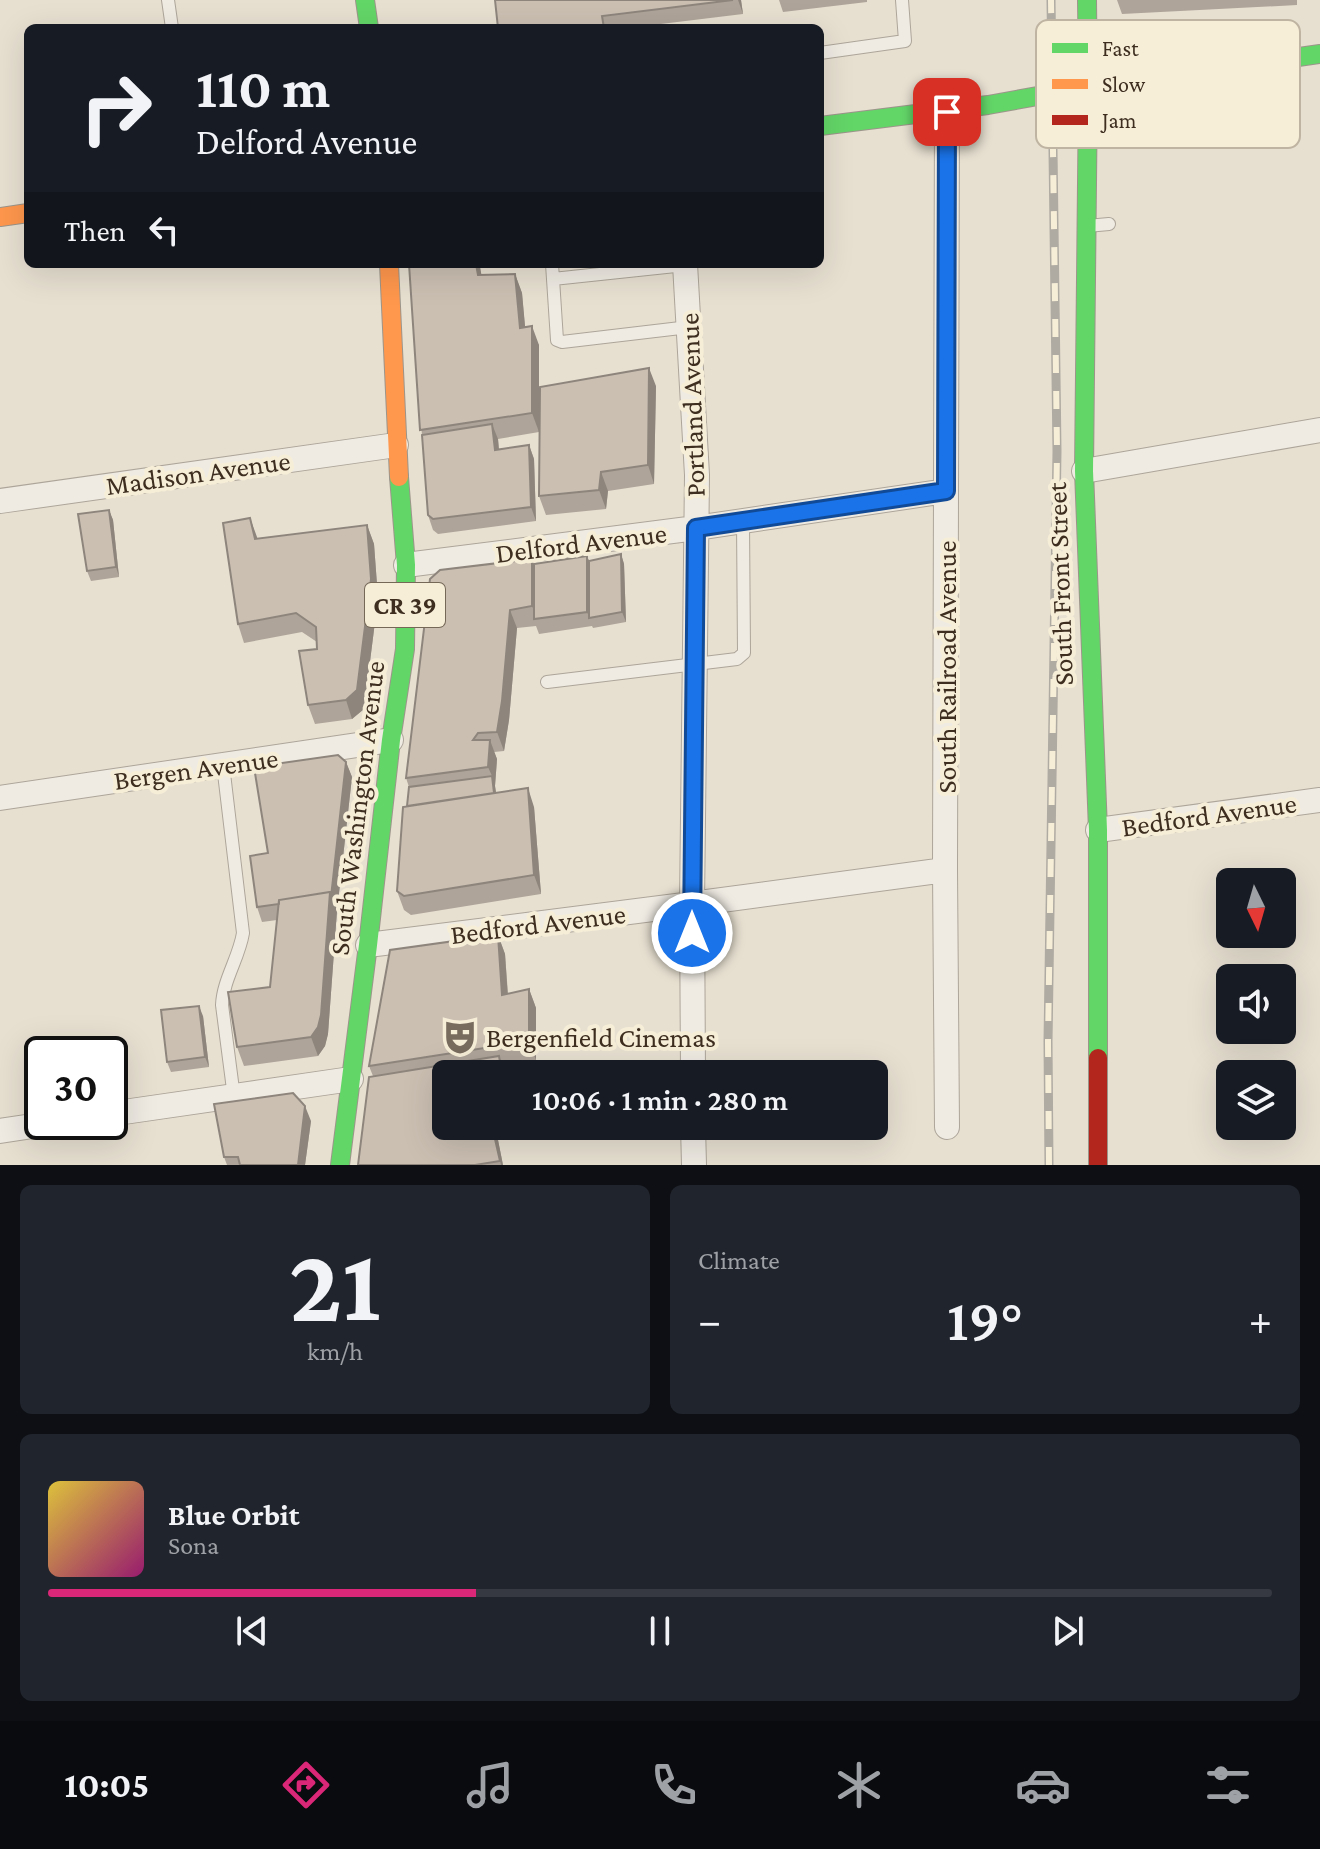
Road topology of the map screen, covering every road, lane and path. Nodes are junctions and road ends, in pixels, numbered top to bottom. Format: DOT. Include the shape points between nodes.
graph roads {
  1 [pos="168,0"];
  2 [pos="365,0"];
  3 [pos="902,0"];
  4 [pos="1087,0"];
  5 [pos="1087,20"];
  6 [pos="171,24"];
  7 [pos="368,24"];
  8 [pos="824,52"];
  9 [pos="1320,54"];
  10 [pos="1300,57"];
  11 [pos="1036,98"];
  12 [pos="947,112"];
  13 [pos="824,126"];
  14 [pos="1088,148"];
  15 [pos="24,214"];
  16 [pos="0,217"];
  17 [pos="1109,224"];
  18 [pos="1087,226"];
  19 [pos="389,268"];
  20 [pos="552,268"];
  21 [pos="650,268"];
  22 [pos="685,268"];
  23 [pos="553,279"];
  24 [pos="689,327"];
  25 [pos="1320,430"];
  26 [pos="396,445"];
  27 [pos="1084,471"];
  28 [pos="946,491"];
  29 [pos="0,501"];
  30 [pos="743,521"];
  31 [pos="696,528"];
  32 [pos="406,565"];
  33 [pos="694,663"];
  34 [pos="547,682"];
  35 [pos="391,740"];
  36 [pos="223,765"];
  37 [pos="0,798"];
  38 [pos="1320,800"];
  39 [pos="1098,830"];
  40 [pos="945,870"];
  41 [pos="692,904"];
  42 [pos="368,945"];
  43 [pos="693,1060"];
  44 [pos="351,1079"];
  45 [pos="234,1097"];
  46 [pos="128,1112"];
  47 [pos="24,1127"];
  48 [pos="947,1127"];
  49 [pos="0,1131"];
  50 [pos="693,1140"];
  51 [pos="340,1165"];
  52 [pos="694,1165"];
  53 [pos="1098,1165"];
  1 -- 6 [label="lane"];
  2 -- 7 [label="street"];
  3 -- 8 [label="lane" via="905,41"];
  4 -- 5 [label="street, South Front Street"];
  9 -- 10 [label="street"];
  11 -- 12 [label="street"];
  12 -- 13 [label="street"];
  12 -- 28 [label="street, South Railroad Avenue"];
  14 -- 18 [label="street, South Front Street"];
  15 -- 16 [label="street"];
  17 -- 18 [label="lane"];
  18 -- 27 [label="street, South Front Street"];
  19 -- 26 [label="street, South Washington Avenue / CR 39"];
  20 -- 23 [label="lane"];
  21 -- 23 [label="lane"];
  22 -- 24 [label="street, Portland Avenue"];
  23 -- 24 [label="lane" via="557,340 562,342"];
  24 -- 31 [label="street, Portland Avenue"];
  25 -- 27 [label="street"];
  26 -- 29 [label="street, Madison Avenue"];
  26 -- 32 [label="street, South Washington Avenue / CR 39"];
  27 -- 39 [label="street, South Front Street"];
  28 -- 30 [label="street, Delford Avenue"];
  28 -- 40 [label="street, South Railroad Avenue"];
  30 -- 31 [label="street, Delford Avenue"];
  30 -- 33 [label="lane" via="744,653 737,659"];
  31 -- 32 [label="street, Delford Avenue"];
  31 -- 33 [label="street, Portland Avenue"];
  32 -- 35 [label="street, South Washington Avenue / CR 39" via="405,649"];
  33 -- 34 [label="lane"];
  33 -- 41 [label="street, Portland Avenue"];
  35 -- 36 [label="street, Bergen Avenue"];
  35 -- 42 [label="street, South Washington Avenue / CR 39"];
  36 -- 37 [label="street, Bergen Avenue"];
  36 -- 45 [label="lane" via="243,933 222,1005"];
  38 -- 39 [label="street, Bedford Avenue"];
  39 -- 53 [label="street, South Front Street"];
  40 -- 41 [label="street, Bedford Avenue"];
  40 -- 48 [label="street, South Railroad Avenue"];
  41 -- 42 [label="street, Bedford Avenue"];
  41 -- 43 [label="street, Portland Avenue"];
  42 -- 44 [label="street, South Washington Avenue / CR 39"];
  44 -- 45 [label="street"];
  44 -- 51 [label="street, South Washington Avenue / CR 39"];
  45 -- 46 [label="street"];
  47 -- 49 [label="street"];
  50 -- 52 [label="street"];
}
